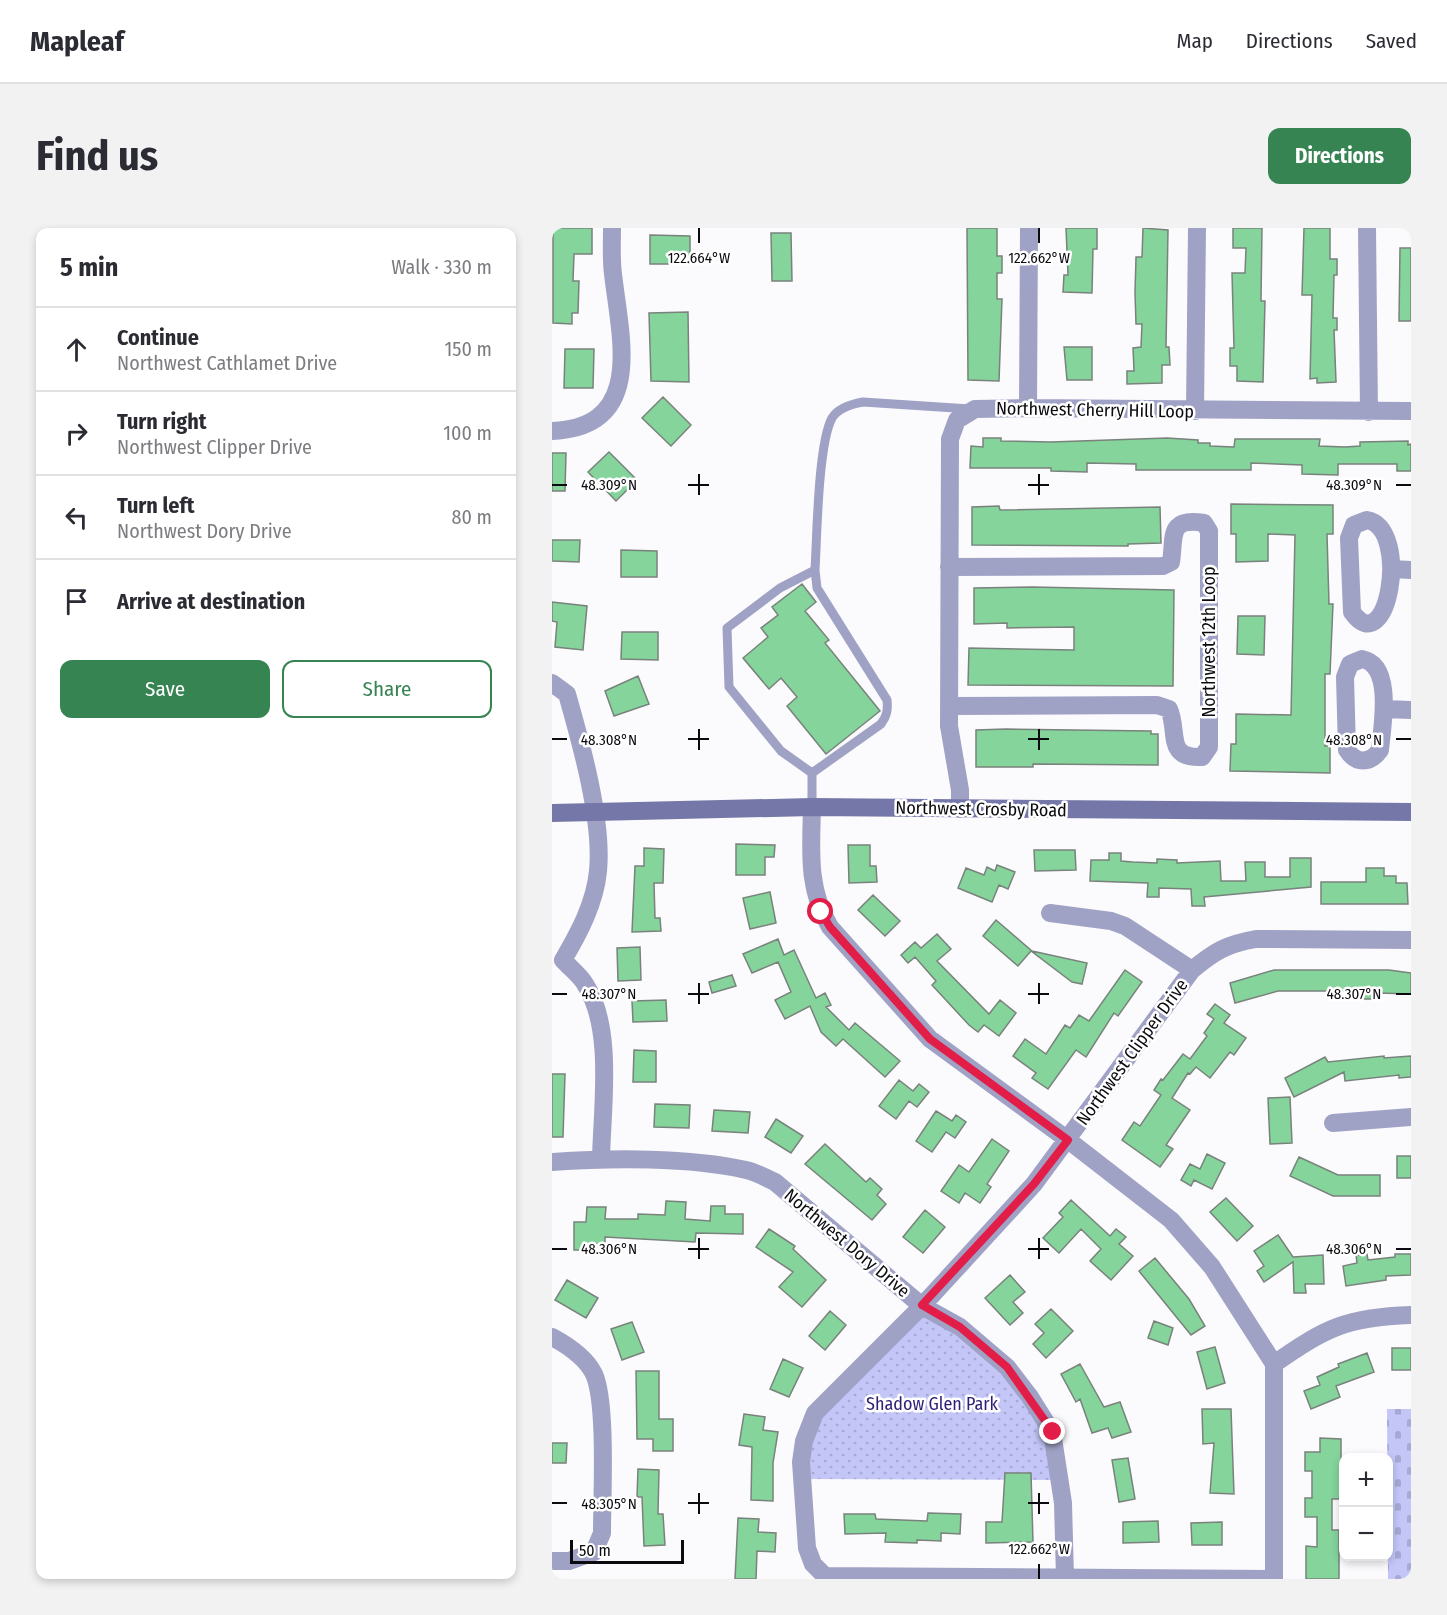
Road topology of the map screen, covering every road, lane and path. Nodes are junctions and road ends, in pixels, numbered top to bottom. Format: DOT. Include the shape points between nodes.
graph roads {
  1 [pos="612,228"];
  2 [pos="1029,228"];
  3 [pos="1197,228"];
  4 [pos="1367,228"];
  5 [pos="1028,408"];
  6 [pos="975,409"];
  7 [pos="1195,411"];
  8 [pos="1411,411"];
  9 [pos="1369,412"];
  10 [pos="552,431"];
  11 [pos="949,567"];
  12 [pos="1392,569"];
  13 [pos="815,570"];
  14 [pos="1411,570"];
  15 [pos="552,683"];
  16 [pos="949,706"];
  17 [pos="1385,710"];
  18 [pos="1411,710"];
  19 [pos="812,773"];
  20 [pos="812,807"];
  21 [pos="960,809"];
  22 [pos="595,812"];
  23 [pos="1411,812"];
  24 [pos="552,813"];
  25 [pos="1050,913"];
  26 [pos="1411,940"];
  27 [pos="557,958"];
  28 [pos="1192,970"];
  29 [pos="1411,1117"];
  30 [pos="1333,1123"];
  31 [pos="1068,1140"];
  32 [pos="601,1159"];
  33 [pos="552,1162"];
  34 [pos="922,1305"];
  35 [pos="1411,1315"];
  36 [pos="552,1337"];
  37 [pos="1274,1364"];
  38 [pos="552,1561"];
  39 [pos="1065,1577"];
  40 [pos="1274,1579"];
  1 -- 10 [label="street" via="622,375 605,411 577,427"];
  2 -- 5 [label="street"];
  3 -- 7 [label="street"];
  4 -- 9 [label="street"];
  5 -- 6 [label="street, Northwest Cherry Hill Loop"];
  5 -- 7 [label="street, Northwest Cherry Hill Loop"];
  6 -- 11 [label="street, Northwest Cherry Hill Loop" via="957,420 950,439"];
  6 -- 13 [label="lane" via="863,402 850,404 832,417 825,440"];
  7 -- 9 [label="street, Northwest Cherry Hill Loop"];
  8 -- 9 [label="street, Northwest Cherry Hill Loop"];
  11 -- 16 [label="street, Northwest Cherry Hill Loop"];
  11 -- 16 [label="street, Northwest 12th Loop" via="1163,566 1171,562 1173,533 1179,525 1191,521 1204,523 1209,531 1209,747 1202,757 1180,753 1175,746 1169,709 1157,705"];
  12 -- 12 [label="street" via="1379,525 1367,520 1354,525 1349,538 1355,618 1368,623 1384,612"];
  12 -- 14 [label="street"];
  13 -- 19 [label="lane" via="817,588 888,707 881,724"];
  13 -- 19 [label="lane" via="780,588 727,628 729,687 781,751"];
  15 -- 22 [label="street" via="567,694"];
  16 -- 21 [label="street, Northwest Cherry Hill Loop"];
  17 -- 17 [label="street" via="1378,670 1369,660 1355,660 1345,677 1347,750 1356,760 1370,760 1380,750"];
  17 -- 18 [label="street"];
  19 -- 20 [label="lane"];
  20 -- 21 [label="street, Northwest Crosby Road"];
  20 -- 22 [label="street, Northwest Crosby Road"];
  20 -- 31 [label="street" via="810,870 821,912 830,927 930,1039"];
  21 -- 23 [label="street, Northwest Crosby Road"];
  22 -- 24 [label="street, Northwest Crosby Road"];
  22 -- 27 [label="street" via="598,870 592,898 578,933"];
  25 -- 28 [label="street" via="1111,921"];
  26 -- 28 [label="street, Northwest Clipper Drive" via="1256,939 1232,943"];
  27 -- 32 [label="street" via="585,983 598,1009 603,1033"];
  28 -- 31 [label="street, Northwest Clipper Drive"];
  29 -- 30 [label="street"];
  31 -- 34 [label="street, Northwest Clipper Drive" via="1034,1184"];
  31 -- 37 [label="street" via="1171,1220 1212,1267"];
  32 -- 33 [label="street, Northwest Dory Drive"];
  32 -- 34 [label="street, Northwest Dory Drive" via="717,1165 748,1170 775,1182"];
  34 -- 39 [label="street, Northwest Dory Drive" via="960,1327 1007,1367 1053,1432 1063,1503"];
  34 -- 39 [label="street, Northwest Clipper Drive" via="815,1413 801,1462 807,1548 813,1564 825,1576"];
  35 -- 37 [label="street" via="1377,1316 1332,1327"];
  36 -- 38 [label="street" via="578,1354 594,1373 600,1402 602,1533 594,1552 569,1562"];
  37 -- 40 [label="street"];
  39 -- 40 [label="street, Northwest Clipper Drive"];
}
